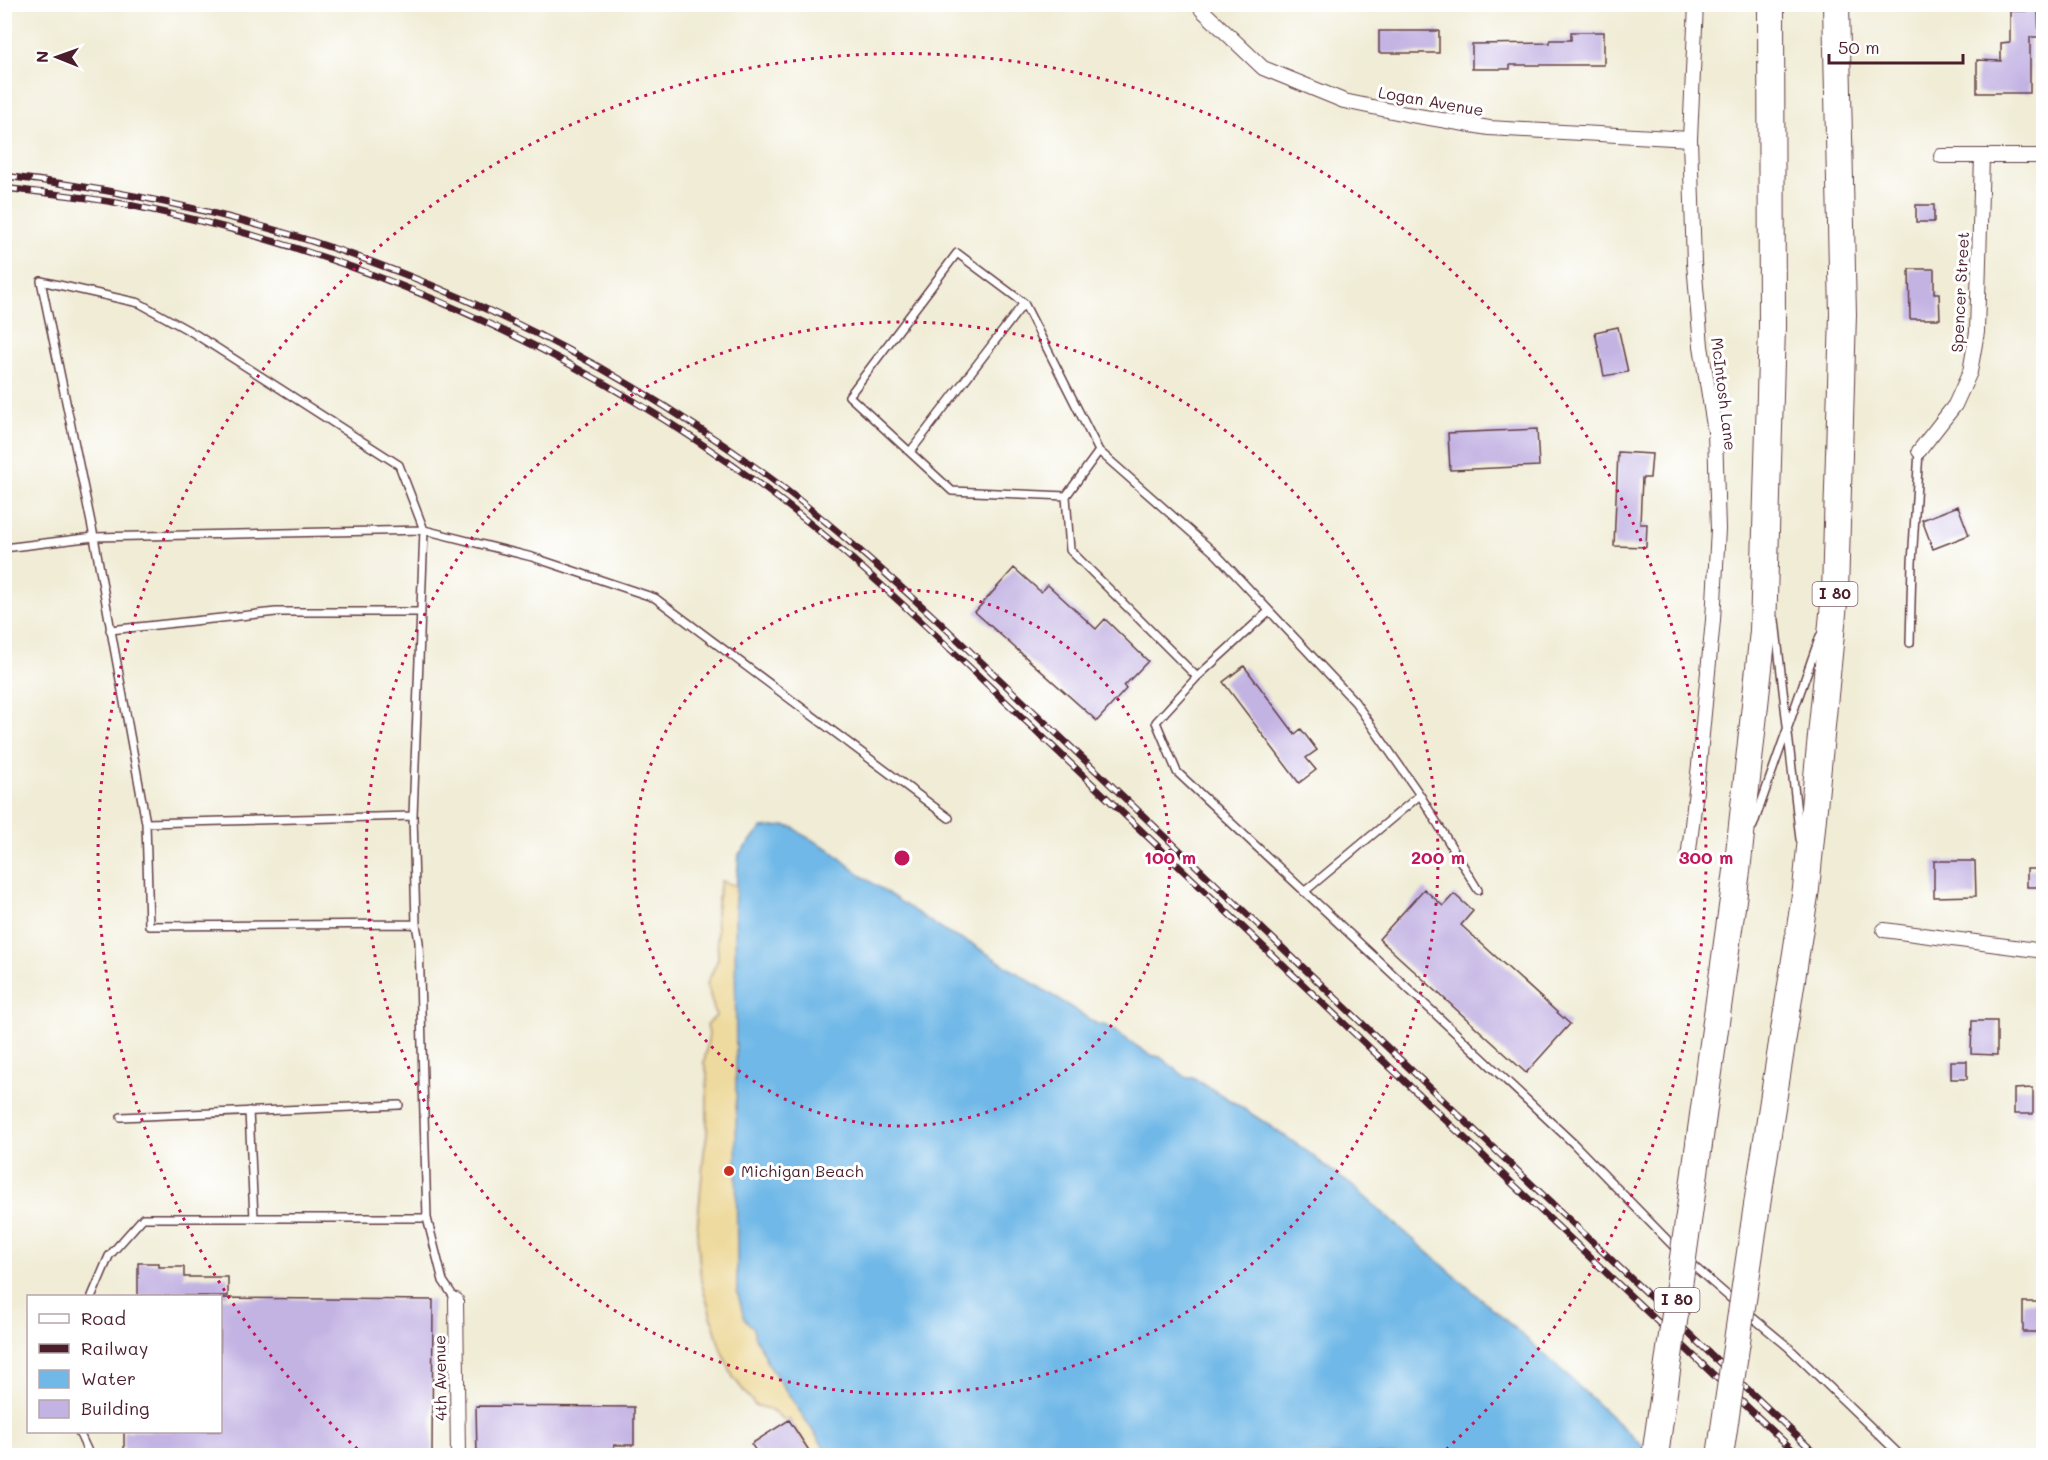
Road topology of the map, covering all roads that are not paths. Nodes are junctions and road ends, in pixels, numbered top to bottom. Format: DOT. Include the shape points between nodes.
graph roads {
  1 [pos="1199,4"];
  2 [pos="1696,4"];
  3 [pos="1771,4"];
  4 [pos="1836,4"];
  5 [pos="1690,139"];
  6 [pos="1941,156"];
  7 [pos="1982,156"];
  8 [pos="2043,156"];
  9 [pos="1024,303"];
  10 [pos="1099,451"];
  11 [pos="1919,451"];
  12 [pos="910,452"];
  13 [pos="1066,496"];
  14 [pos="424,530"];
  15 [pos="94,537"];
  16 [pos="1766,540"];
  17 [pos="4,548"];
  18 [pos="1835,593"];
  19 [pos="1772,599"];
  20 [pos="1269,611"];
  21 [pos="1774,611"];
  22 [pos="421,612"];
  23 [pos="110,630"];
  24 [pos="1910,643"];
  25 [pos="1197,677"];
  26 [pos="1787,729"];
  27 [pos="1420,795"];
  28 [pos="413,816"];
  29 [pos="949,818"];
  30 [pos="146,823"];
  31 [pos="1800,843"];
  32 [pos="1802,854"];
  33 [pos="1688,859"];
  34 [pos="1737,871"];
  35 [pos="1806,889"];
  36 [pos="1478,890"];
  37 [pos="1304,892"];
  38 [pos="416,924"];
  39 [pos="1884,930"];
  40 [pos="2043,951"];
  41 [pos="399,1105"];
  42 [pos="249,1111"];
  43 [pos="121,1117"];
  44 [pos="254,1218"];
  45 [pos="427,1218"];
  46 [pos="92,1295"];
  47 [pos="456,1300"];
  48 [pos="80,1433"];
  49 [pos="90,1455"];
  50 [pos="458,1455"];
  51 [pos="1655,1455"];
  52 [pos="1720,1455"];
  53 [pos="1900,1455"];
  1 -- 5 [label="street, Logan Avenue" via="1263,68 1344,101 1489,128"];
  2 -- 5 [label="street, McIntosh Lane"];
  3 -- 16 [label="highway, I 80" via="1772,327"];
  4 -- 18 [label="highway, I 80" via="1843,314"];
  5 -- 33 [label="street, McIntosh Lane" via="1694,263 1701,346 1715,432 1718,529 1700,765"];
  6 -- 7 [label="street"];
  7 -- 8 [label="street"];
  7 -- 11 [label="street, Spencer Street" via="1977,332 1970,372 1955,405"];
  9 -- 10 [label="lane"];
  9 -- 12 [label="lane"];
  9 -- 12 [label="lane" via="957,253 849,396"];
  10 -- 13 [label="lane"];
  10 -- 20 [label="lane" via="1217,555"];
  11 -- 24 [label="lane"];
  12 -- 13 [label="lane" via="952,491"];
  13 -- 25 [label="lane" via="1070,550"];
  14 -- 15 [label="lane"];
  14 -- 15 [label="lane" via="399,465 195,334 139,303 41,281"];
  14 -- 22 [label="lane"];
  14 -- 29 [label="lane" via="532,557 655,598"];
  15 -- 17 [label="lane"];
  15 -- 23 [label="lane"];
  16 -- 19 [label="lane"];
  16 -- 34 [label="highway, I 80" via="1763,631"];
  18 -- 26 [label="lane"];
  18 -- 35 [label="highway, I 80"];
  20 -- 25 [label="lane"];
  20 -- 27 [label="lane" via="1355,702"];
  21 -- 26 [label="lane"];
  22 -- 23 [label="lane" via="276,612"];
  22 -- 28 [label="lane"];
  23 -- 30 [label="lane"];
  25 -- 37 [label="lane" via="1156,722 1177,772"];
  26 -- 31 [label="lane"];
  26 -- 34 [label="lane"];
  27 -- 36 [label="lane"];
  27 -- 37 [label="lane"];
  28 -- 30 [label="lane"];
  28 -- 38 [label="lane"];
  30 -- 38 [label="lane" via="150,926"];
  32 -- 35 [label="lane"];
  34 -- 51 [label="highway, I 80, bridge"];
  35 -- 52 [label="highway, I 80, bridge"];
  37 -- 53 [label="lane" via="1573,1143 1690,1264 1787,1346"];
  38 -- 45 [label="lane"];
  39 -- 40 [label="street"];
  41 -- 42 [label="lane"];
  42 -- 43 [label="lane"];
  42 -- 44 [label="lane"];
  44 -- 45 [label="lane"];
  44 -- 46 [label="lane" via="143,1218 110,1256"];
  45 -- 47 [label="lane" via="443,1281"];
  47 -- 50 [label="street, 4th Avenue"];
  48 -- 49 [label="lane"];
}
